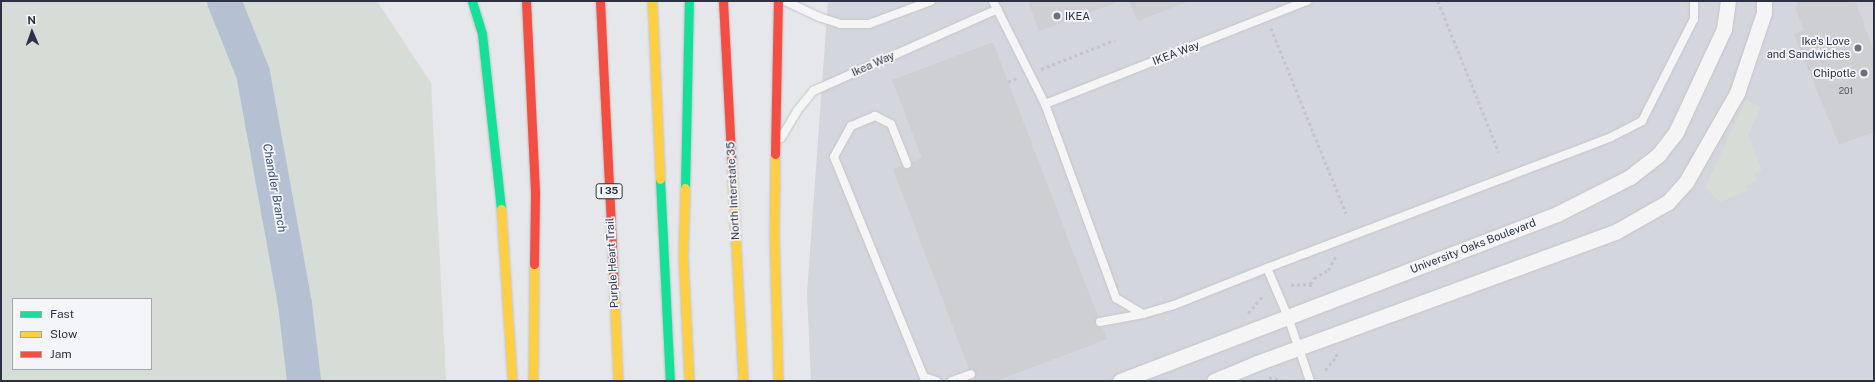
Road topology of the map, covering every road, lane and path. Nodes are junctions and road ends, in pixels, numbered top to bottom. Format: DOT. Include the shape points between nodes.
graph roads {
  1 [pos="472,1"];
  2 [pos="526,1"];
  3 [pos="600,1"];
  4 [pos="652,1"];
  5 [pos="689,1"];
  6 [pos="723,1"];
  7 [pos="778,1"];
  8 [pos="785,1"];
  9 [pos="931,1"];
  10 [pos="993,1"];
  11 [pos="1307,1"];
  12 [pos="1438,1"];
  13 [pos="1694,1"];
  14 [pos="1728,1"];
  15 [pos="1764,1"];
  16 [pos="998,9"];
  17 [pos="1271,28"];
  18 [pos="1115,40"];
  19 [pos="1030,73"];
  20 [pos="1008,82"];
  21 [pos="1045,104"];
  22 [pos="775,149"];
  23 [pos="1499,152"];
  24 [pos="907,164"];
  25 [pos="1346,213"];
  26 [pos="1338,252"];
  27 [pos="1267,268"];
  28 [pos="1310,284"];
  29 [pos="1291,285"];
  30 [pos="1319,292"];
  31 [pos="1262,297"];
  32 [pos="1143,314"];
  33 [pos="1247,316"];
  34 [pos="1288,317"];
  35 [pos="1100,322"];
  36 [pos="1339,346"];
  37 [pos="1298,348"];
  38 [pos="1325,370"];
  39 [pos="971,374"];
  40 [pos="1267,376"];
  41 [pos="512,381"];
  42 [pos="533,381"];
  43 [pos="618,381"];
  44 [pos="670,381"];
  45 [pos="689,381"];
  46 [pos="743,381"];
  47 [pos="778,381"];
  48 [pos="936,381"];
  49 [pos="952,381"];
  50 [pos="1120,381"];
  51 [pos="1214,381"];
  52 [pos="1285,381"];
  53 [pos="1310,381"];
  1 -- 41 [label="main road" via="482,34 499,178"];
  2 -- 42 [label="main road" via="535,195"];
  3 -- 43 [label="main road, Purple Heart Trail / I 35"];
  4 -- 44 [label="main road"];
  5 -- 45 [label="main road" via="683,257"];
  6 -- 46 [label="main road, North Interstate 35"];
  7 -- 22 [label="main road"];
  8 -- 9 [label="lane" via="840,24 869,24"];
  10 -- 16 [label="lane"];
  11 -- 21 [label="lane, IKEA Way"];
  12 -- 23 [label="path"];
  13 -- 27 [label="lane" via="1694,19 1642,121 1598,142"];
  14 -- 34 [label="street, University Oaks Boulevard" via="1724,29 1676,132 1659,154 1630,177 1557,214"];
  15 -- 37 [label="street" via="1764,13 1737,93 1686,182 1668,202 1617,231"];
  16 -- 19 [label="lane"];
  16 -- 22 [label="lane, Ikea Way" via="813,91 797,111"];
  17 -- 25 [label="path"];
  18 -- 19 [label="path"];
  19 -- 20 [label="path"];
  19 -- 21 [label="lane"];
  21 -- 32 [label="lane" via="1116,298"];
  22 -- 47 [label="main road" via="774,235"];
  24 -- 48 [label="lane" via="891,124 875,116 851,126 834,157 924,377"];
  26 -- 28 [label="path" via="1328,270 1314,278"];
  27 -- 32 [label="lane" via="1174,305"];
  27 -- 34 [label="lane"];
  28 -- 29 [label="path"];
  28 -- 30 [label="path"];
  31 -- 33 [label="path"];
  32 -- 35 [label="lane"];
  34 -- 37 [label="lane"];
  34 -- 50 [label="street, University Oaks Boulevard"];
  36 -- 38 [label="path" via="1336,357"];
  37 -- 51 [label="street"];
  37 -- 53 [label="lane"];
  39 -- 49 [label="lane"];
  40 -- 52 [label="path"];
}
